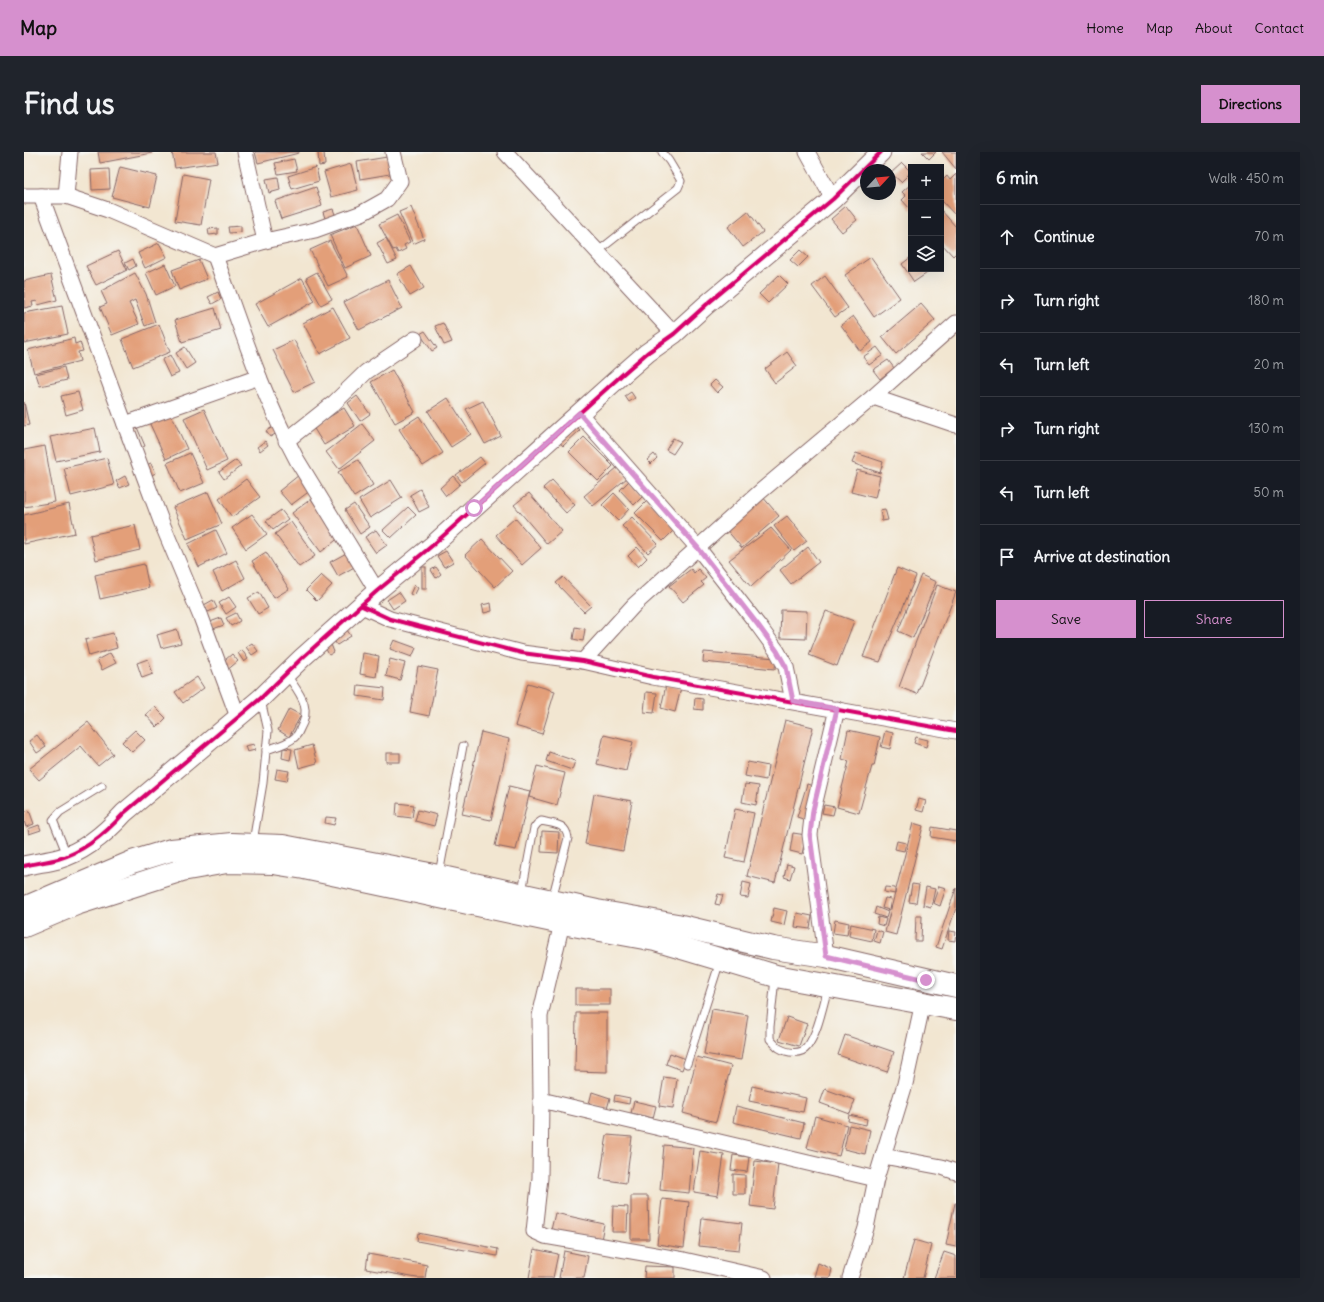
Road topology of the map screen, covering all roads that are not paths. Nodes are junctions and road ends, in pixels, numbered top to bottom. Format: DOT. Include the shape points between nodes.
graph roads {
  1 [pos="70,152"];
  2 [pos="245,152"];
  3 [pos="393,152"];
  4 [pos="505,152"];
  5 [pos="662,152"];
  6 [pos="807,152"];
  7 [pos="881,152"];
  8 [pos="24,196"];
  9 [pos="41,196"];
  10 [pos="66,196"];
  11 [pos="833,199"];
  12 [pos="265,241"];
  13 [pos="597,252"];
  14 [pos="215,256"];
  15 [pos="956,323"];
  16 [pos="674,334"];
  17 [pos="415,339"];
  18 [pos="259,377"];
  19 [pos="873,397"];
  20 [pos="579,413"];
  21 [pos="125,424"];
  22 [pos="956,425"];
  23 [pos="286,441"];
  24 [pos="698,548"];
  25 [pos="377,591"];
  26 [pos="362,606"];
  27 [pos="583,661"];
  28 [pos="286,673"];
  29 [pos="261,698"];
  30 [pos="793,701"];
  31 [pos="837,709"];
  32 [pos="238,717"];
  33 [pos="956,731"];
  34 [pos="464,746"];
  35 [pos="266,750"];
  36 [pos="102,786"];
  37 [pos="253,844"];
  38 [pos="67,855"];
  39 [pos="24,866"];
  40 [pos="438,876"];
  41 [pos="521,894"];
  42 [pos="551,901"];
  43 [pos="24,908"];
  44 [pos="562,923"];
  45 [pos="24,926"];
  46 [pos="826,956"];
  47 [pos="721,959"];
  48 [pos="776,976"];
  49 [pos="829,985"];
  50 [pos="956,986"];
  51 [pos="924,1002"];
  52 [pos="956,1009"];
  53 [pos="687,1064"];
  54 [pos="541,1100"];
  55 [pos="883,1156"];
  56 [pos="956,1172"];
  57 [pos="876,1179"];
  58 [pos="764,1278"];
  59 [pos="850,1278"];
  1 -- 10 [label="street"];
  2 -- 12 [label="street"];
  3 -- 12 [label="street" via="400,181 387,199 362,213 315,230"];
  4 -- 13 [label="street"];
  5 -- 13 [label="lane" via="678,174 678,188"];
  6 -- 11 [label="street"];
  7 -- 11 [label="street"];
  8 -- 9 [label="street"];
  9 -- 10 [label="street"];
  9 -- 21 [label="street"];
  10 -- 14 [label="street" via="108,210"];
  11 -- 16 [label="street"];
  12 -- 14 [label="street"];
  13 -- 16 [label="street"];
  14 -- 18 [label="street"];
  15 -- 19 [label="street"];
  16 -- 20 [label="street" via="647,353"];
  17 -- 23 [label="street" via="366,372 334,403"];
  18 -- 21 [label="street"];
  18 -- 23 [label="street"];
  19 -- 22 [label="street"];
  19 -- 24 [label="street"];
  20 -- 24 [label="street"];
  20 -- 25 [label="street" via="433,545"];
  21 -- 32 [label="street"];
  23 -- 25 [label="street"];
  24 -- 27 [label="street" via="634,605"];
  24 -- 30 [label="street" via="777,651 786,667"];
  25 -- 26 [label="street"];
  26 -- 27 [label="street" via="390,619 522,653"];
  26 -- 28 [label="street"];
  27 -- 30 [label="street" via="652,677"];
  28 -- 29 [label="street"];
  28 -- 35 [label="lane" via="301,696 306,715 295,737"];
  29 -- 32 [label="street"];
  29 -- 35 [label="lane" via="268,731"];
  30 -- 31 [label="street"];
  31 -- 33 [label="street"];
  31 -- 46 [label="street" via="813,810 810,835"];
  32 -- 38 [label="street" via="124,813 110,829 82,849"];
  34 -- 40 [label="lane"];
  35 -- 37 [label="lane"];
  36 -- 38 [label="lane" via="60,812 52,820"];
  37 -- 40 [label="main road" via="302,849"];
  37 -- 43 [label="main road" via="171,850 132,862"];
  38 -- 39 [label="street"];
  40 -- 41 [label="main road"];
  41 -- 42 [label="main road"];
  41 -- 42 [label="lane" via="534,828 541,821 562,827 568,838"];
  42 -- 46 [label="main road" via="677,925 773,948"];
  44 -- 45 [label="main road" via="304,868 273,863 227,862 159,877 76,904"];
  44 -- 47 [label="main road" via="655,940"];
  44 -- 54 [label="street" via="540,1016"];
  46 -- 50 [label="main road"];
  47 -- 48 [label="main road"];
  47 -- 53 [label="lane"];
  48 -- 49 [label="main road"];
  48 -- 49 [label="lane" via="770,1040 779,1048 791,1052 801,1052 807,1047 817,1027"];
  49 -- 51 [label="main road"];
  51 -- 52 [label="main road"];
  51 -- 55 [label="street"];
  54 -- 57 [label="street"];
  54 -- 58 [label="street" via="540,1178 534,1231 545,1236 684,1260"];
  55 -- 56 [label="street"];
  55 -- 57 [label="street"];
  57 -- 59 [label="street" via="866,1228"];
}
